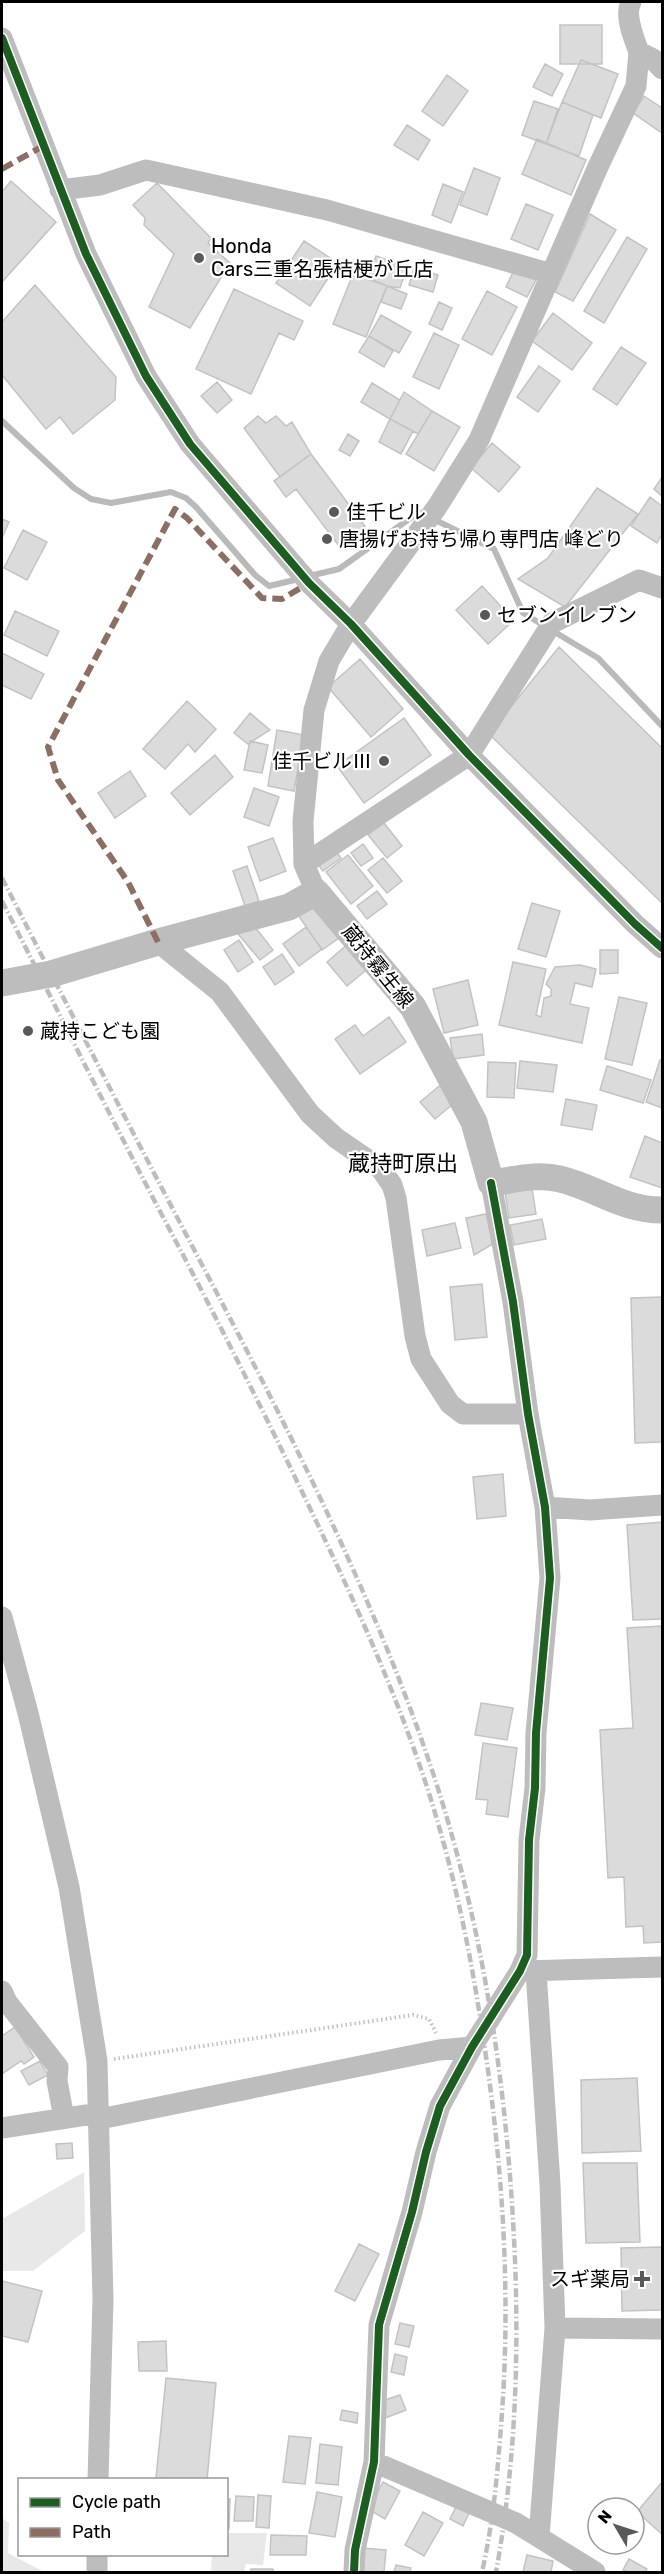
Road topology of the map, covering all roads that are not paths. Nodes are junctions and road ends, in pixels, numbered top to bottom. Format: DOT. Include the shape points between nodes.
graph roads {
  1 [pos="631,2"];
  2 [pos="2,38"];
  3 [pos="639,52"];
  4 [pos="663,69"];
  5 [pos="60,190"];
  6 [pos="552,274"];
  7 [pos="663,588"];
  8 [pos="351,624"];
  9 [pos="469,755"];
  10 [pos="304,864"];
  11 [pos="316,892"];
  12 [pos="158,942"];
  13 [pos="663,948"];
  14 [pos="2,983"];
  15 [pos="491,1183"];
  16 [pos="663,1210"];
  17 [pos="528,1414"];
  18 [pos="663,1505"];
  19 [pos="545,1507"];
  20 [pos="2,1617"];
  21 [pos="663,1967"];
  22 [pos="528,1971"];
  23 [pos="2,1991"];
  24 [pos="472,2047"];
  25 [pos="100,2116"];
  26 [pos="64,2118"];
  27 [pos="2,2128"];
  28 [pos="555,2328"];
  29 [pos="663,2329"];
  30 [pos="374,2462"];
  31 [pos="98,2478"];
  32 [pos="539,2537"];
  33 [pos="97,2556"];
  34 [pos="564,2564"];
  35 [pos="97,2572"];
  36 [pos="354,2572"];
  37 [pos="595,2572"];
  1 -- 3 [label="street" via="628,7"];
  2 -- 5 [label="street"];
  3 -- 4 [label="street"];
  3 -- 6 [label="street" via="636,86"];
  5 -- 6 [label="street" via="100,185 146,170 327,210"];
  5 -- 8 [label="street" via="86,254 146,376 190,444 285,556"];
  6 -- 8 [label="street" via="479,440 431,515"];
  7 -- 9 [label="street" via="639,580 546,632"];
  8 -- 9 [label="street"];
  8 -- 10 [label="street" via="329,661 314,710 303,821"];
  9 -- 10 [label="street"];
  9 -- 13 [label="street"];
  10 -- 11 [label="street"];
  11 -- 12 [label="main road" via="289,907"];
  11 -- 15 [label="main road, 蔵持霧生線" via="413,1007 474,1122"];
  12 -- 14 [label="main road" via="51,974"];
  12 -- 17 [label="street" via="220,992 317,1122 386,1176 396,1198 418,1352 450,1404 463,1414"];
  15 -- 16 [label="main road" via="535,1176 561,1179 619,1204"];
  15 -- 17 [label="street"];
  17 -- 19 [label="street"];
  18 -- 19 [label="street" via="590,1510"];
  19 -- 22 [label="street" via="550,1578 529,1840"];
  20 -- 25 [label="street" via="69,1887 97,2061"];
  21 -- 22 [label="street"];
  22 -- 24 [label="street"];
  22 -- 28 [label="street" via="550,2184"];
  23 -- 26 [label="street" via="58,2067"];
  24 -- 25 [label="street"];
  24 -- 30 [label="street" via="440,2106 379,2325"];
  25 -- 26 [label="street"];
  25 -- 31 [label="street" via="103,2299"];
  26 -- 27 [label="street"];
  28 -- 29 [label="street"];
  28 -- 32 [label="street"];
  30 -- 32 [label="street" via="475,2504"];
  30 -- 36 [label="street"];
  32 -- 34 [label="street"];
  33 -- 35 [label="street"];
  34 -- 37 [label="street"];
}
